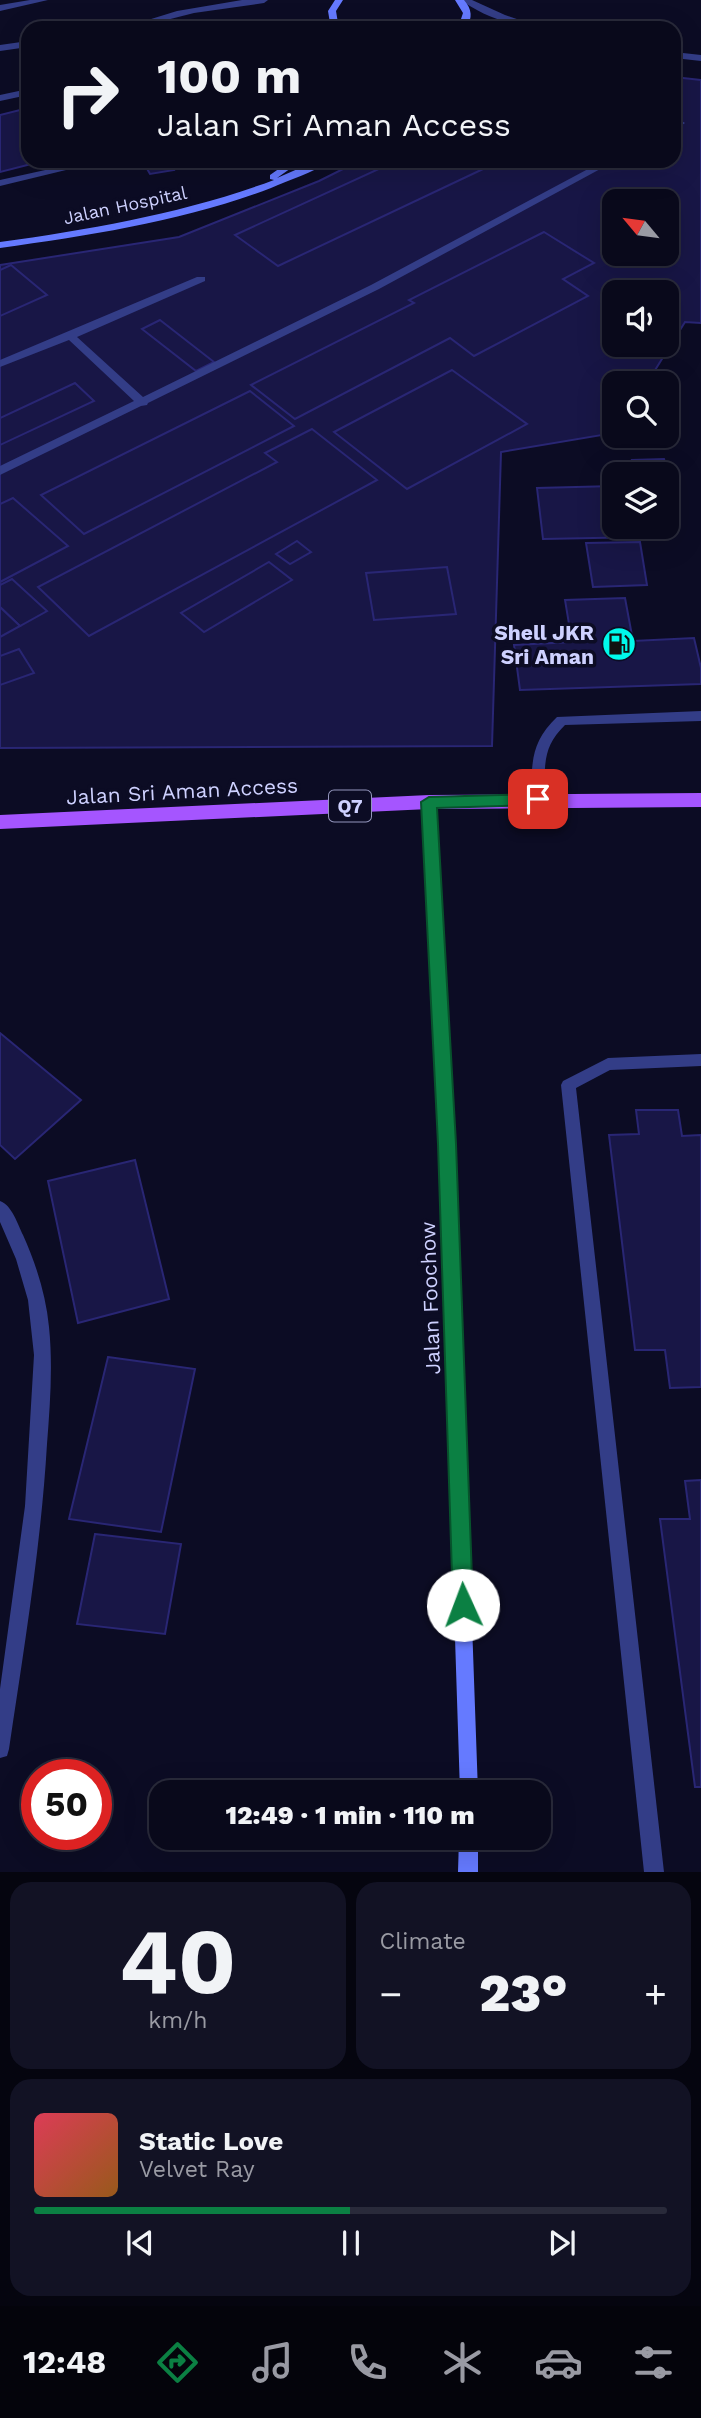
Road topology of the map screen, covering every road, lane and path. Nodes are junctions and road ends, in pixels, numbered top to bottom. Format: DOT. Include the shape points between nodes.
graph roads {
  1 [pos="44,0"];
  2 [pos="264,0"];
  3 [pos="339,0"];
  4 [pos="459,0"];
  5 [pos="465,0"];
  6 [pos="0,8"];
  7 [pos="147,21"];
  8 [pos="334,21"];
  9 [pos="467,21"];
  10 [pos="515,21"];
  11 [pos="21,45"];
  12 [pos="0,48"];
  13 [pos="681,56"];
  14 [pos="701,58"];
  15 [pos="21,94"];
  16 [pos="0,98"];
  17 [pos="68,168"];
  18 [pos="286,168"];
  19 [pos="311,168"];
  20 [pos="597,168"];
  21 [pos="0,183"];
  22 [pos="254,189"];
  23 [pos="0,245"];
  24 [pos="201,279"];
  25 [pos="69,336"];
  26 [pos="0,364"];
  27 [pos="143,403"];
  28 [pos="0,471"];
  29 [pos="701,716"];
  30 [pos="538,799"];
  31 [pos="701,800"];
  32 [pos="429,802"];
  33 [pos="0,822"];
  34 [pos="701,1060"];
  35 [pos="0,1208"];
  36 [pos="0,1749"];
  37 [pos="469,1780"];
  38 [pos="469,1850"];
  39 [pos="468,1872"];
  40 [pos="654,1872"];
  1 -- 6 [label="street"];
  2 -- 7 [label="street" via="214,5"];
  3 -- 8 [label="main road" via="332,11"];
  4 -- 9 [label="main road" via="468,12"];
  5 -- 10 [label="street"];
  11 -- 12 [label="street"];
  13 -- 14 [label="street"];
  15 -- 16 [label="street"];
  17 -- 21 [label="street"];
  18 -- 22 [label="main road"];
  19 -- 22 [label="main road, Jalan Hospital"];
  20 -- 27 [label="street" via="375,287"];
  22 -- 23 [label="main road, Jalan Hospital" via="197,208 72,236"];
  24 -- 25 [label="street"];
  25 -- 26 [label="street"];
  25 -- 27 [label="street"];
  27 -- 28 [label="street"];
  29 -- 30 [label="street" via="562,720 539,746"];
  30 -- 31 [label="main road, Jalan Sri Aman Access / Q7"];
  30 -- 32 [label="main road, Jalan Sri Aman Access / Q7"];
  32 -- 33 [label="main road, Jalan Sri Aman Access / Q7"];
  32 -- 37 [label="main road, Jalan Foochow" via="447,1144"];
  34 -- 40 [label="street" via="608,1064 568,1085"];
  35 -- 36 [label="street" via="27,1268 39,1314 43,1377 37,1494"];
  38 -- 39 [label="main road"];
}
